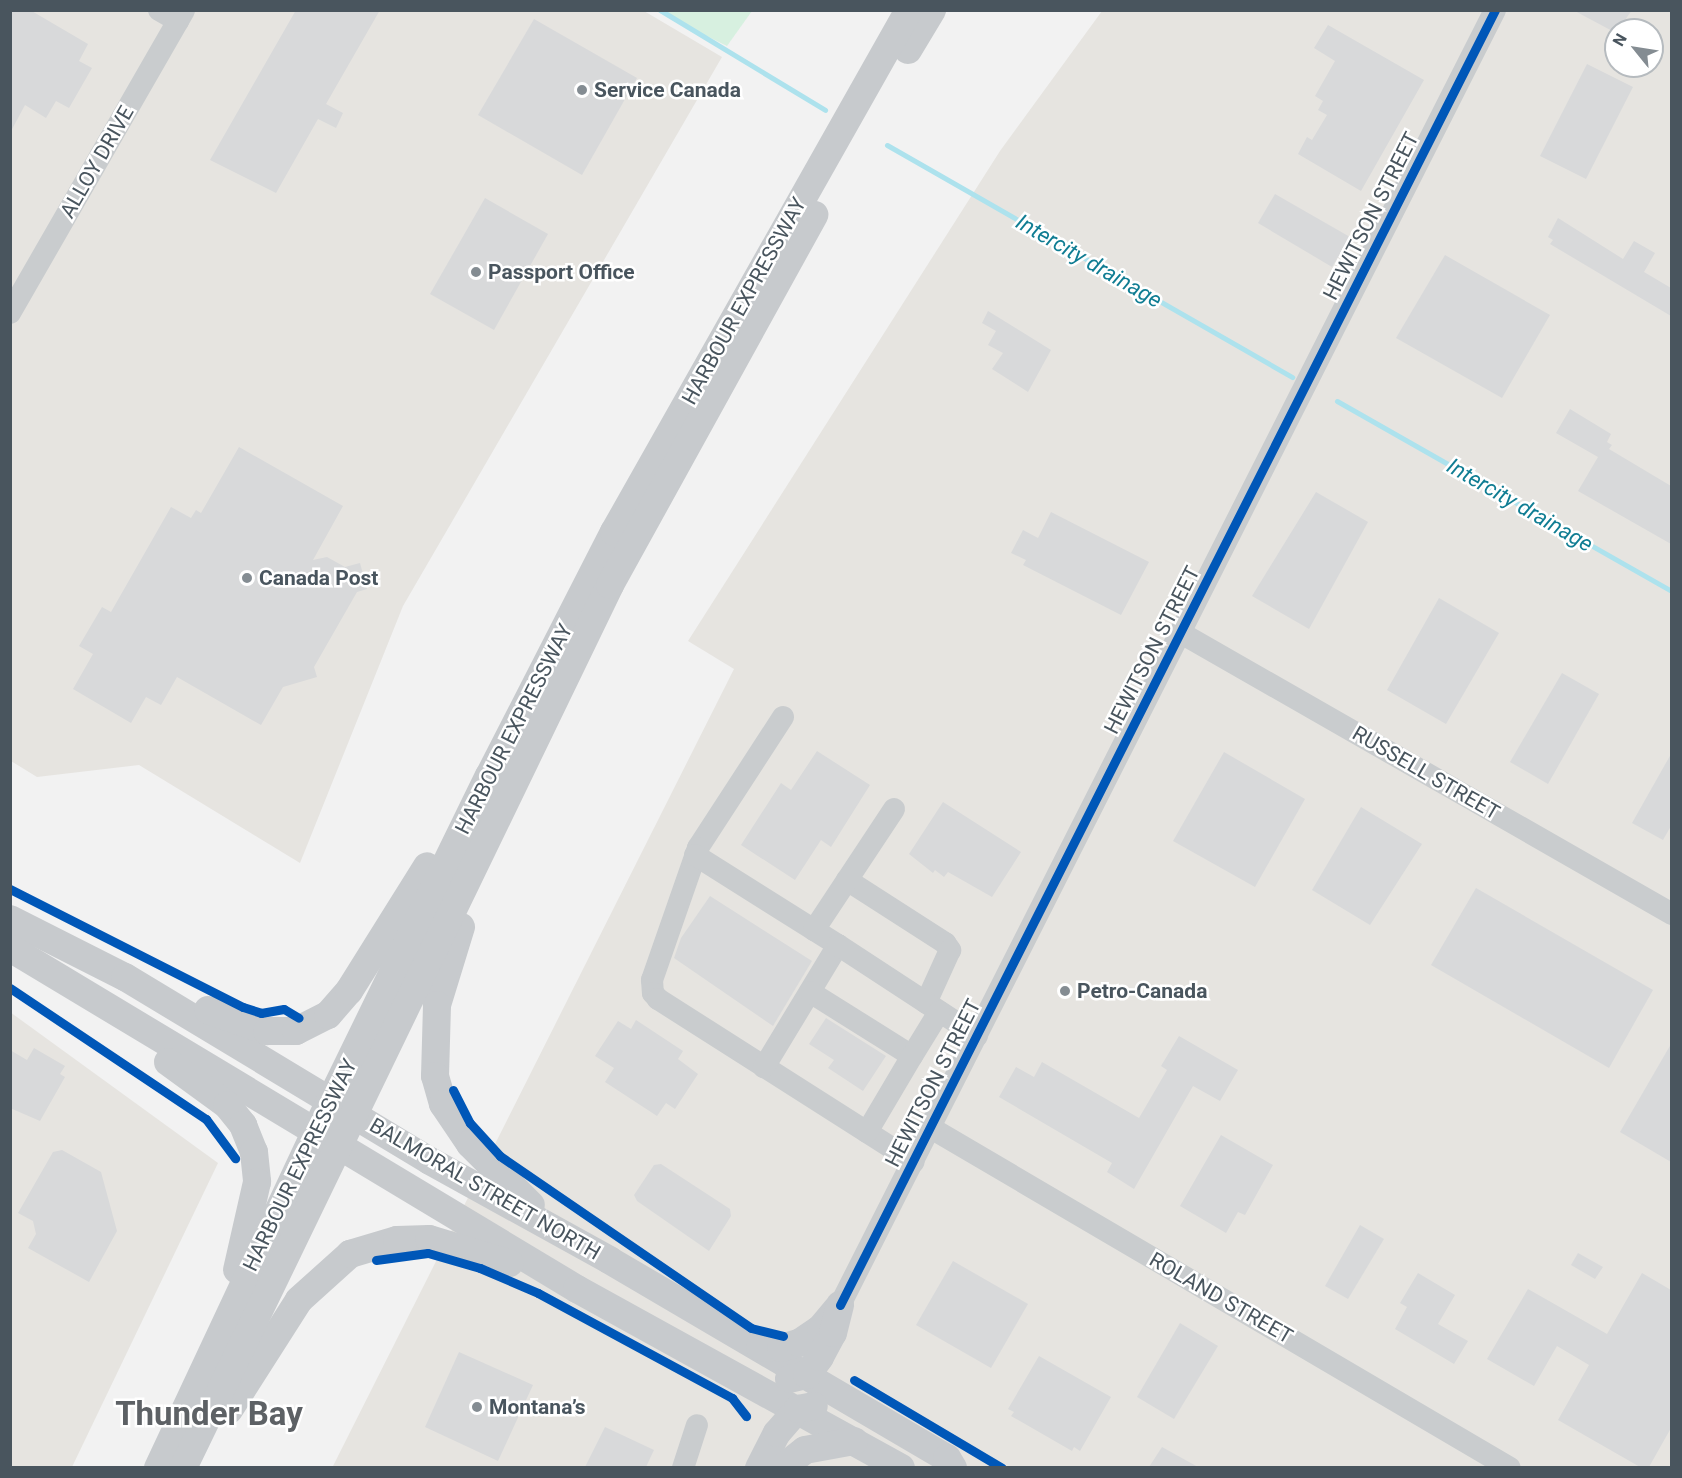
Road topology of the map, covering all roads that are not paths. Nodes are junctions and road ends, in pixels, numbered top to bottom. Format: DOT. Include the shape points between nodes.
graph roads {
  1 [pos="909,10"];
  2 [pos="932,10"];
  3 [pos="942,10"];
  4 [pos="1495,10"];
  5 [pos="173,14"];
  6 [pos="895,72"];
  7 [pos="10,313"];
  8 [pos="1181,633"];
  9 [pos="525,705"];
  10 [pos="783,717"];
  11 [pos="522,764"];
  12 [pos="894,809"];
  13 [pos="695,855"];
  14 [pos="847,880"];
  15 [pos="1671,914"];
  16 [pos="10,919"];
  17 [pos="814,930"];
  18 [pos="838,945"];
  19 [pos="21,955"];
  20 [pos="93,961"];
  21 [pos="810,992"];
  22 [pos="933,1007"];
  23 [pos="977,1036"];
  24 [pos="912,1056"];
  25 [pos="764,1066"];
  26 [pos="342,1108"];
  27 [pos="931,1128"];
  28 [pos="867,1132"];
  29 [pos="327,1137"];
  30 [pos="914,1162"];
  31 [pos="558,1232"];
  32 [pos="578,1289"];
  33 [pos="840,1305"];
  34 [pos="632,1318"];
  35 [pos="224,1327"];
  36 [pos="760,1347"];
  37 [pos="807,1375"];
  38 [pos="798,1409"];
  39 [pos="697,1425"];
  40 [pos="854,1441"];
  41 [pos="158,1467"];
  42 [pos="183,1467"];
  43 [pos="192,1467"];
  44 [pos="683,1467"];
  45 [pos="759,1467"];
  46 [pos="782,1467"];
  47 [pos="901,1467"];
  48 [pos="939,1467"];
  49 [pos="953,1467"];
  50 [pos="1510,1467"];
  1 -- 9 [label="main road, HARBOUR EXPRESSWAY" via="625,512"];
  2 -- 6 [label="main road, HARBOUR EXPRESSWAY"];
  3 -- 6 [label="main road"];
  4 -- 8 [label="street, HEWITSON STREET"];
  5 -- 7 [label="street, ALLOY DRIVE"];
  6 -- 11 [label="main road, HARBOUR EXPRESSWAY" via="610,585"];
  8 -- 15 [label="street, RUSSELL STREET"];
  8 -- 23 [label="street, HEWITSON STREET"];
  9 -- 20 [label="main road" via="349,991 315,1023 296,1031 242,1025"];
  9 -- 26 [label="main road, HARBOUR EXPRESSWAY"];
  10 -- 13 [label="street"];
  11 -- 26 [label="main road, HARBOUR EXPRESSWAY"];
  11 -- 31 [label="main road" via="450,955 437,1005 435,1076 443,1104 470,1144"];
  12 -- 14 [label="street"];
  13 -- 17 [label="street"];
  13 -- 25 [label="street" via="652,980 653,993"];
  14 -- 17 [label="street"];
  14 -- 22 [label="street" via="950,950"];
  16 -- 20 [label="main road, BALMORAL STREET NORTH"];
  17 -- 18 [label="street"];
  18 -- 21 [label="street"];
  18 -- 22 [label="street"];
  19 -- 29 [label="main road, BALMORAL STREET NORTH"];
  19 -- 35 [label="main road" via="226,1105 243,1125 254,1152 257,1182"];
  20 -- 26 [label="main road, BALMORAL STREET NORTH"];
  21 -- 24 [label="street"];
  21 -- 25 [label="street"];
  22 -- 23 [label="street"];
  22 -- 24 [label="street"];
  23 -- 27 [label="street, HEWITSON STREET"];
  24 -- 28 [label="street"];
  25 -- 28 [label="street"];
  26 -- 29 [label="main road, HARBOUR EXPRESSWAY"];
  26 -- 31 [label="main road, BALMORAL STREET NORTH"];
  27 -- 30 [label="street, HEWITSON STREET"];
  27 -- 50 [label="street, ROLAND STREET"];
  28 -- 30 [label="street"];
  29 -- 32 [label="main road, BALMORAL STREET NORTH"];
  29 -- 35 [label="main road, HARBOUR EXPRESSWAY"];
  29 -- 42 [label="main road, HARBOUR EXPRESSWAY"];
  30 -- 33 [label="street, HEWITSON STREET"];
  31 -- 36 [label="main road, BALMORAL STREET NORTH"];
  32 -- 34 [label="main road, BALMORAL STREET NORTH"];
  32 -- 43 [label="main road" via="477,1251 429,1239 371,1245 350,1254 299,1300"];
  33 -- 36 [label="main road" via="821,1328 799,1343 781,1348"];
  33 -- 37 [label="main road" via="833,1333"];
  34 -- 37 [label="main road" via="759,1377 777,1380"];
  34 -- 38 [label="main road, BALMORAL STREET NORTH"];
  35 -- 41 [label="main road, HARBOUR EXPRESSWAY"];
  36 -- 37 [label="main road, BALMORAL STREET NORTH"];
  37 -- 49 [label="main road, BALMORAL STREET NORTH" via="947,1458"];
  38 -- 40 [label="main road, BALMORAL STREET NORTH"];
  38 -- 45 [label="main road" via="777,1433"];
  38 -- 48 [label="main road" via="831,1408"];
  39 -- 44 [label="street"];
  40 -- 46 [label="main road" via="805,1450"];
  40 -- 47 [label="main road, BALMORAL STREET NORTH"];
}
